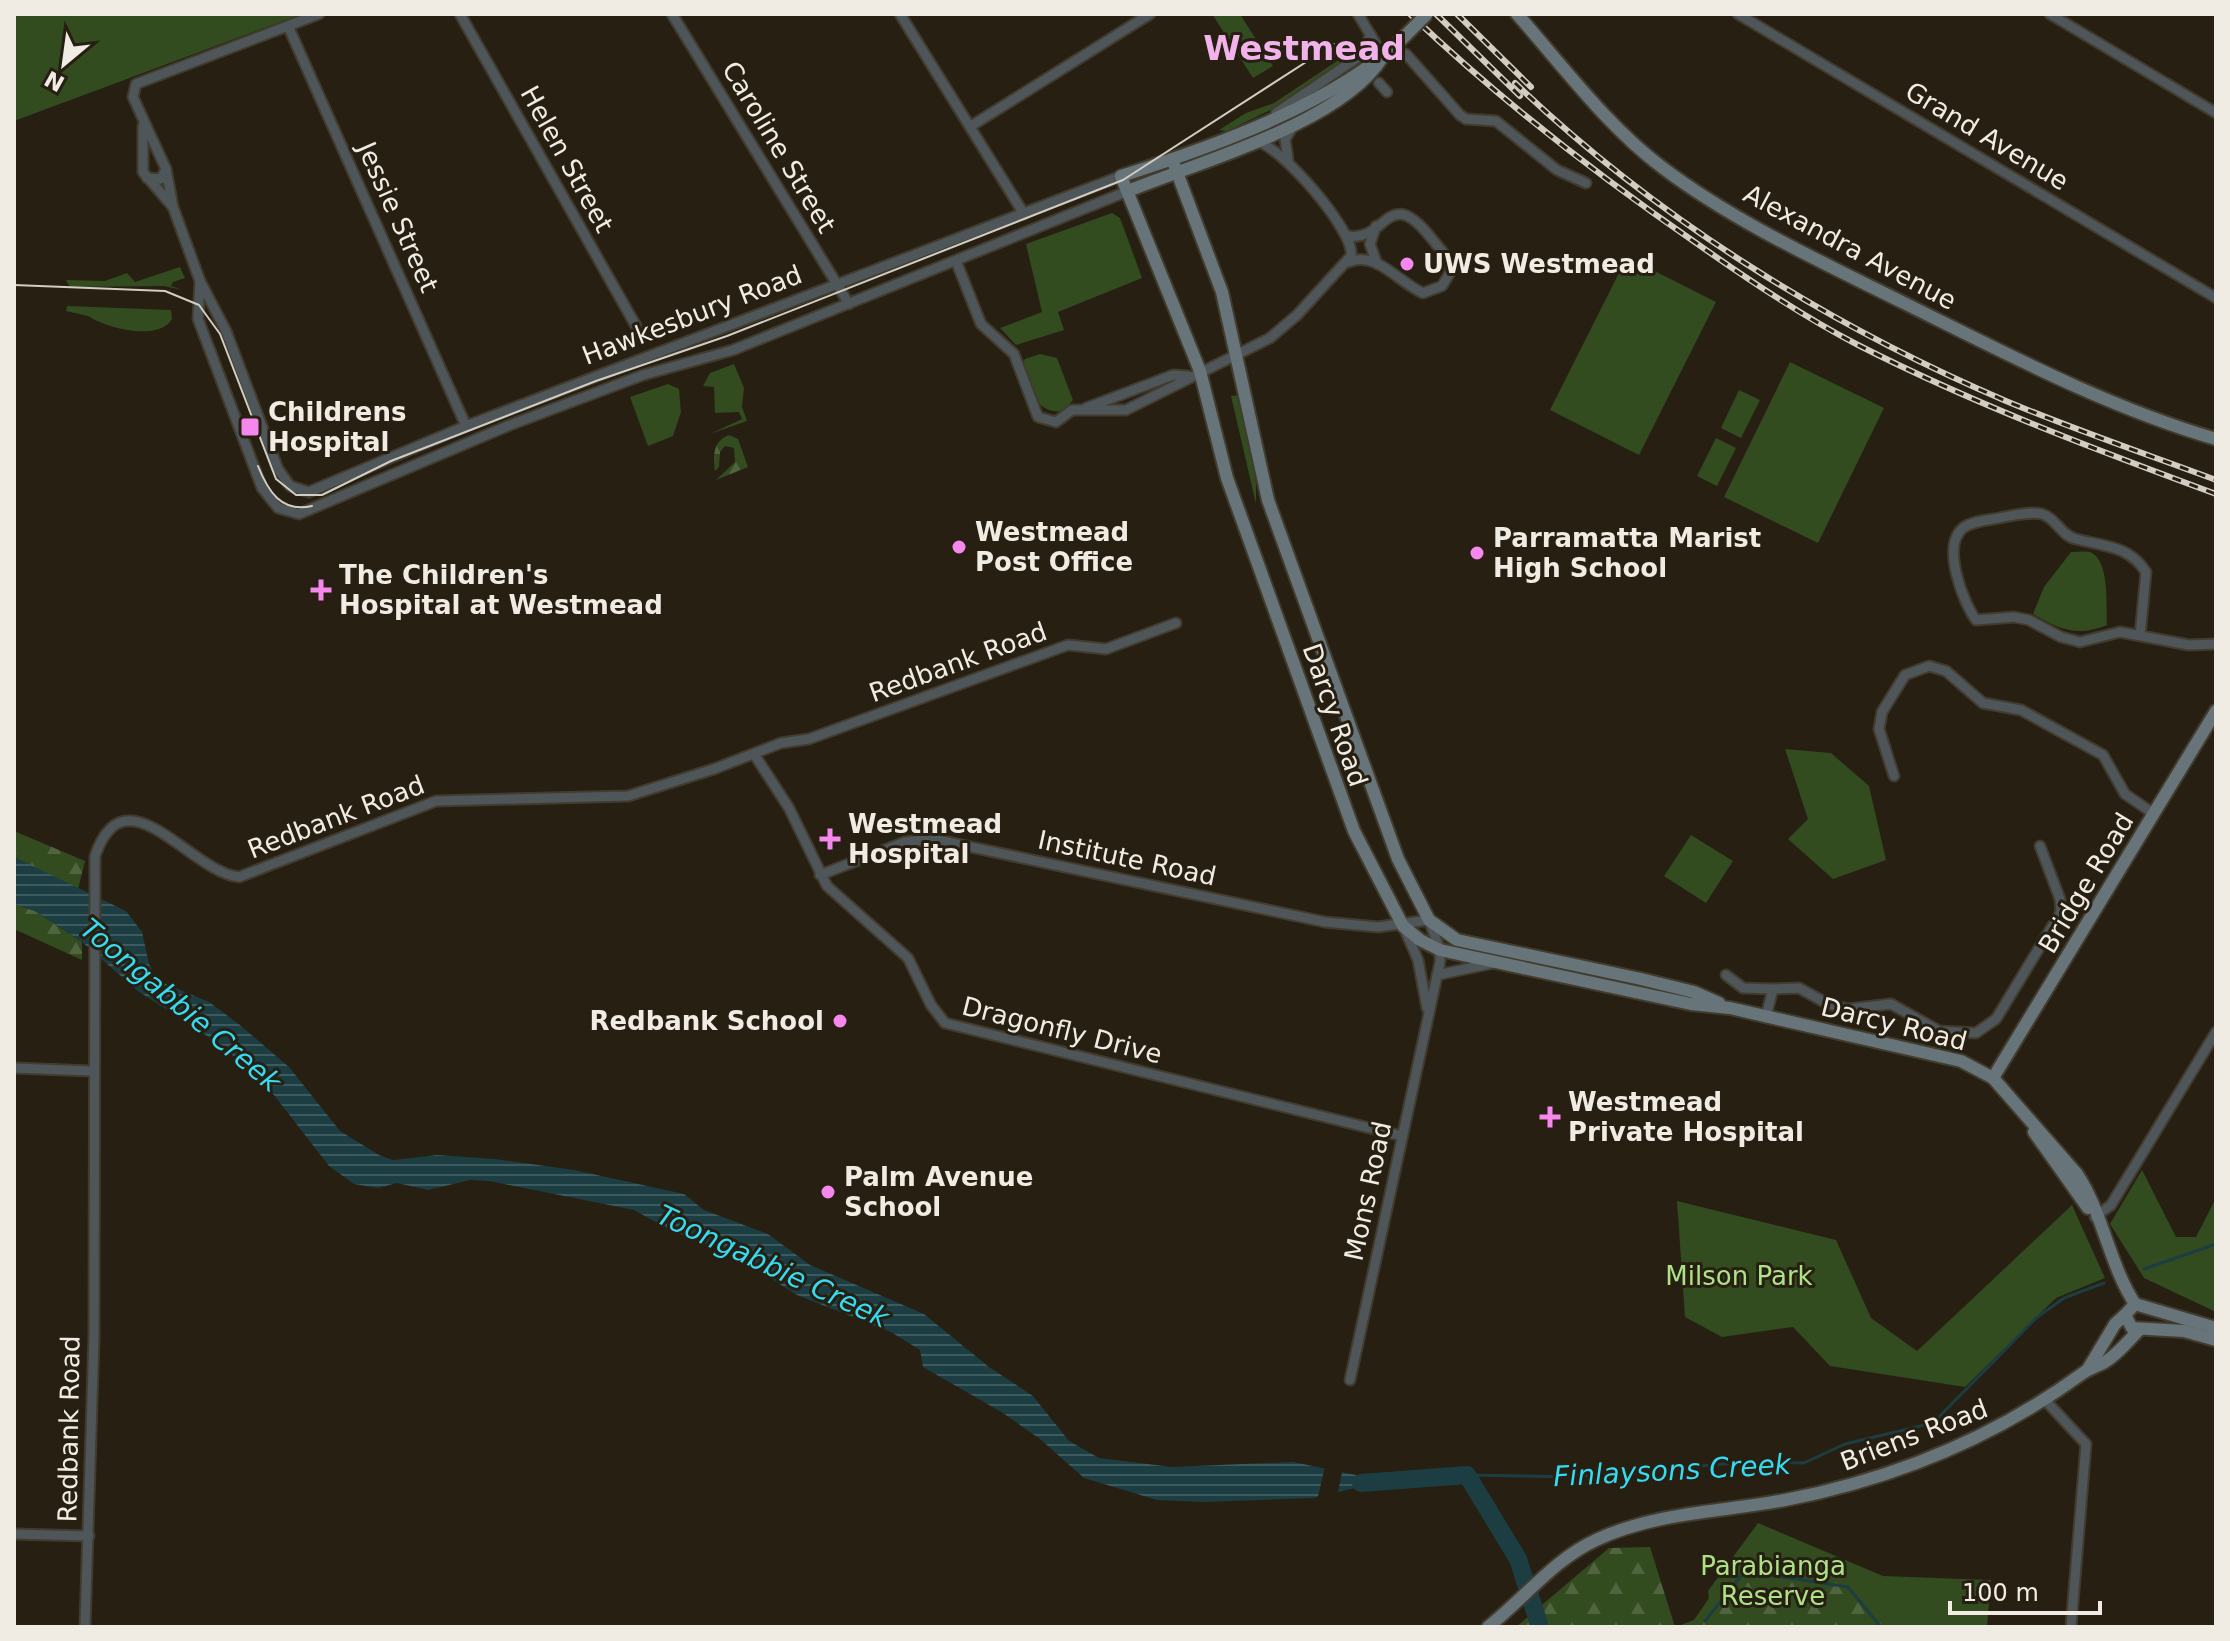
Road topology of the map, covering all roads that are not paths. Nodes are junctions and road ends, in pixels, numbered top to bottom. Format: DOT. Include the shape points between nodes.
graph roads {
  1 [pos="319,14"];
  2 [pos="460,14"];
  3 [pos="672,14"];
  4 [pos="900,14"];
  5 [pos="1150,14"];
  6 [pos="1358,14"];
  7 [pos="1427,14"];
  8 [pos="1517,14"];
  9 [pos="1738,14"];
  10 [pos="2050,14"];
  11 [pos="288,26"];
  12 [pos="1371,35"];
  13 [pos="1406,54"];
  14 [pos="1383,56"];
  15 [pos="1379,83"];
  16 [pos="1387,92"];
  17 [pos="2216,113"];
  18 [pos="1264,122"];
  19 [pos="143,124"];
  20 [pos="1294,125"];
  21 [pos="971,126"];
  22 [pos="1255,141"];
  23 [pos="1289,162"];
  24 [pos="1174,165"];
  25 [pos="165,166"];
  26 [pos="143,168"];
  27 [pos="1121,176"];
  28 [pos="147,178"];
  29 [pos="1586,183"];
  30 [pos="1128,191"];
  31 [pos="173,207"];
  32 [pos="1024,214"];
  33 [pos="1377,225"];
  34 [pos="1348,236"];
  35 [pos="956,261"];
  36 [pos="1349,262"];
  37 [pos="1377,264"];
  38 [pos="200,281"];
  39 [pos="837,283"];
  40 [pos="2215,297"];
  41 [pos="849,304"];
  42 [pos="636,326"];
  43 [pos="1238,353"];
  44 [pos="1194,374"];
  45 [pos="1083,409"];
  46 [pos="466,426"];
  47 [pos="2216,439"];
  48 [pos="1176,623"];
  49 [pos="2140,636"];
  50 [pos="2216,644"];
  51 [pos="2216,713"];
  52 [pos="754,754"];
  53 [pos="1894,776"];
  54 [pos="2154,814"];
  55 [pos="2040,846"];
  56 [pos="820,875"];
  57 [pos="1429,920"];
  58 [pos="1403,926"];
  59 [pos="1440,950"];
  60 [pos="1550,959"];
  61 [pos="1498,963"];
  62 [pos="1437,975"];
  63 [pos="1726,975"];
  64 [pos="1603,985"];
  65 [pos="1773,989"];
  66 [pos="1730,1008"];
  67 [pos="1428,1011"];
  68 [pos="1766,1016"];
  69 [pos="2216,1032"];
  70 [pos="14,1068"];
  71 [pos="92,1071"];
  72 [pos="1993,1078"];
  73 [pos="1402,1136"];
  74 [pos="2095,1217"];
  75 [pos="2135,1304"];
  76 [pos="2148,1308"];
  77 [pos="2125,1315"];
  78 [pos="2142,1328"];
  79 [pos="2216,1328"];
  80 [pos="2216,1340"];
  81 [pos="2088,1369"];
  82 [pos="1350,1380"];
  83 [pos="2045,1400"];
  84 [pos="14,1534"];
  85 [pos="89,1536"];
  86 [pos="1491,1625"];
  87 [pos="85,1627"];
  88 [pos="2071,1627"];
  1 -- 11 [label="street"];
  2 -- 42 [label="street, Helen Street"];
  3 -- 39 [label="street, Caroline Street"];
  4 -- 21 [label="street"];
  5 -- 21 [label="street"];
  6 -- 12 [label="street"];
  7 -- 14 [label="street, Hawkesbury Road, bridge"];
  8 -- 47 [label="street, Alexandra Avenue" via="1636,144 1690,186 1802,251 2079,388"];
  9 -- 40 [label="street, Grand Avenue"];
  10 -- 17 [label="street"];
  11 -- 19 [label="street" via="140,81 134,88"];
  11 -- 46 [label="street, Jessie Street"];
  12 -- 14 [label="street"];
  12 -- 18 [label="street, Hawkesbury Road" via="1356,59"];
  13 -- 29 [label="street" via="1460,115 1496,121 1557,170"];
  14 -- 18 [label="street, Hawkesbury Road" via="1326,93"];
  14 -- 20 [label="street, Hawkesbury Road" via="1373,73 1350,92"];
  15 -- 16 [label="street"];
  18 -- 24 [label="street, Hawkesbury Road"];
  19 -- 25 [label="street"];
  19 -- 26 [label="street"];
  20 -- 22 [label="street, Hawkesbury Road"];
  20 -- 23 [label="street" via="1285,139"];
  21 -- 32 [label="street"];
  22 -- 23 [label="street"];
  22 -- 24 [label="street, Hawkesbury Road"];
  23 -- 34 [label="street"];
  24 -- 27 [label="street, Hawkesbury Road"];
  24 -- 30 [label="street, Hawkesbury Road"];
  24 -- 43 [label="street, Darcy Road"];
  25 -- 26 [label="street" via="153,158"];
  25 -- 28 [label="street" via="161,179"];
  25 -- 31 [label="street"];
  26 -- 28 [label="street"];
  27 -- 30 [label="street"];
  27 -- 32 [label="street, Hawkesbury Road"];
  28 -- 31 [label="street"];
  30 -- 35 [label="street, Hawkesbury Road"];
  30 -- 44 [label="street, Darcy Road"];
  31 -- 38 [label="street"];
  32 -- 39 [label="street, Hawkesbury Road"];
  33 -- 34 [label="street" via="1360,236"];
  33 -- 37 [label="street" via="1370,244"];
  33 -- 37 [label="street" via="1398,213 1413,217 1451,271 1442,286 1423,293"];
  34 -- 36 [label="street" via="1353,251"];
  35 -- 41 [label="street, Hawkesbury Road"];
  35 -- 45 [label="street" via="981,324 1014,354 1038,417 1056,422"];
  36 -- 37 [label="street" via="1364,258"];
  36 -- 43 [label="street" via="1284,328"];
  38 -- 41 [label="street, Hawkesbury Road" via="198,319 259,479 272,504 292,514 316,509 388,473 597,391 733,350"];
  38 -- 46 [label="street, Hawkesbury Road" via="218,311 283,479 294,489 314,491"];
  39 -- 41 [label="street, Caroline Street"];
  39 -- 46 [label="street, Hawkesbury Road"];
  43 -- 44 [label="street"];
  43 -- 57 [label="street, Darcy Road" via="1268,500 1398,859"];
  44 -- 45 [label="street" via="1173,375"];
  44 -- 45 [label="street" via="1179,387 1126,410"];
  44 -- 58 [label="street, Darcy Road" via="1339,793 1370,867"];
  48 -- 52 [label="street, Redbank Road" via="1106,649 1068,645"];
  49 -- 49 [label="street" via="2146,572 2108,543 2070,538 2039,513 1967,525 1960,532 1956,572 1976,620 2029,620 2080,642 2106,633"];
  49 -- 50 [label="street"];
  51 -- 54 [label="street, Bridge Road"];
  52 -- 56 [label="street, Dragonfly Drive" via="789,808"];
  52 -- 71 [label="street, Redbank Road" via="628,796 436,801 239,877 206,866 152,825 121,823 100,841 95,856"];
  53 -- 54 [label="street" via="1879,729 1882,712 1905,675 1929,666 1946,671 1983,703 2021,710 2103,755 2125,794"];
  54 -- 72 [label="street, Bridge Road"];
  55 -- 65 [label="street" via="2061,912 1987,1028 1949,1033 1891,1004 1848,1009 1799,988"];
  56 -- 58 [label="street, Institute Road" via="905,842 933,839 1325,922"];
  56 -- 73 [label="street, Dragonfly Drive" via="836,897 908,958 938,1017 952,1027"];
  57 -- 58 [label="street, Institute Road"];
  57 -- 59 [label="street, Mons Road"];
  57 -- 60 [label="street, Darcy Road" via="1457,940"];
  58 -- 59 [label="street, Darcy Road"];
  58 -- 67 [label="street, Mons Road" via="1418,960"];
  59 -- 61 [label="street, Darcy Road"];
  59 -- 62 [label="street, Mons Road"];
  60 -- 64 [label="street" via="1563,970"];
  60 -- 66 [label="street, Darcy Road" via="1694,992"];
  61 -- 62 [label="street"];
  61 -- 64 [label="street, Darcy Road"];
  62 -- 67 [label="street, Mons Road"];
  63 -- 65 [label="street" via="1743,988"];
  64 -- 66 [label="street, Darcy Road"];
  65 -- 68 [label="street"];
  66 -- 68 [label="street, Darcy Road"];
  67 -- 73 [label="street, Mons Road"];
  68 -- 72 [label="street, Darcy Road" via="1928,1051"];
  69 -- 74 [label="street" via="2111,1205"];
  70 -- 71 [label="street"];
  71 -- 85 [label="street, Redbank Road"];
  72 -- 74 [label="street, Darcy Road" via="2077,1174"];
  73 -- 82 [label="street, Mons Road"];
  74 -- 75 [label="street, Darcy Road"];
  75 -- 76 [label="street"];
  75 -- 77 [label="street"];
  76 -- 78 [label="street" via="2151,1317"];
  76 -- 79 [label="street"];
  77 -- 78 [label="street" via="2129,1326"];
  77 -- 81 [label="street, Briens Road"];
  78 -- 80 [label="street"];
  78 -- 81 [label="street, Briens Road" via="2105,1362"];
  81 -- 83 [label="street, Briens Road"];
  83 -- 86 [label="street, Briens Road" via="1975,1441 1867,1481 1638,1524 1594,1541 1556,1565"];
  83 -- 88 [label="street" via="2086,1444"];
  84 -- 85 [label="street"];
  85 -- 87 [label="street, Redbank Road"];
}
